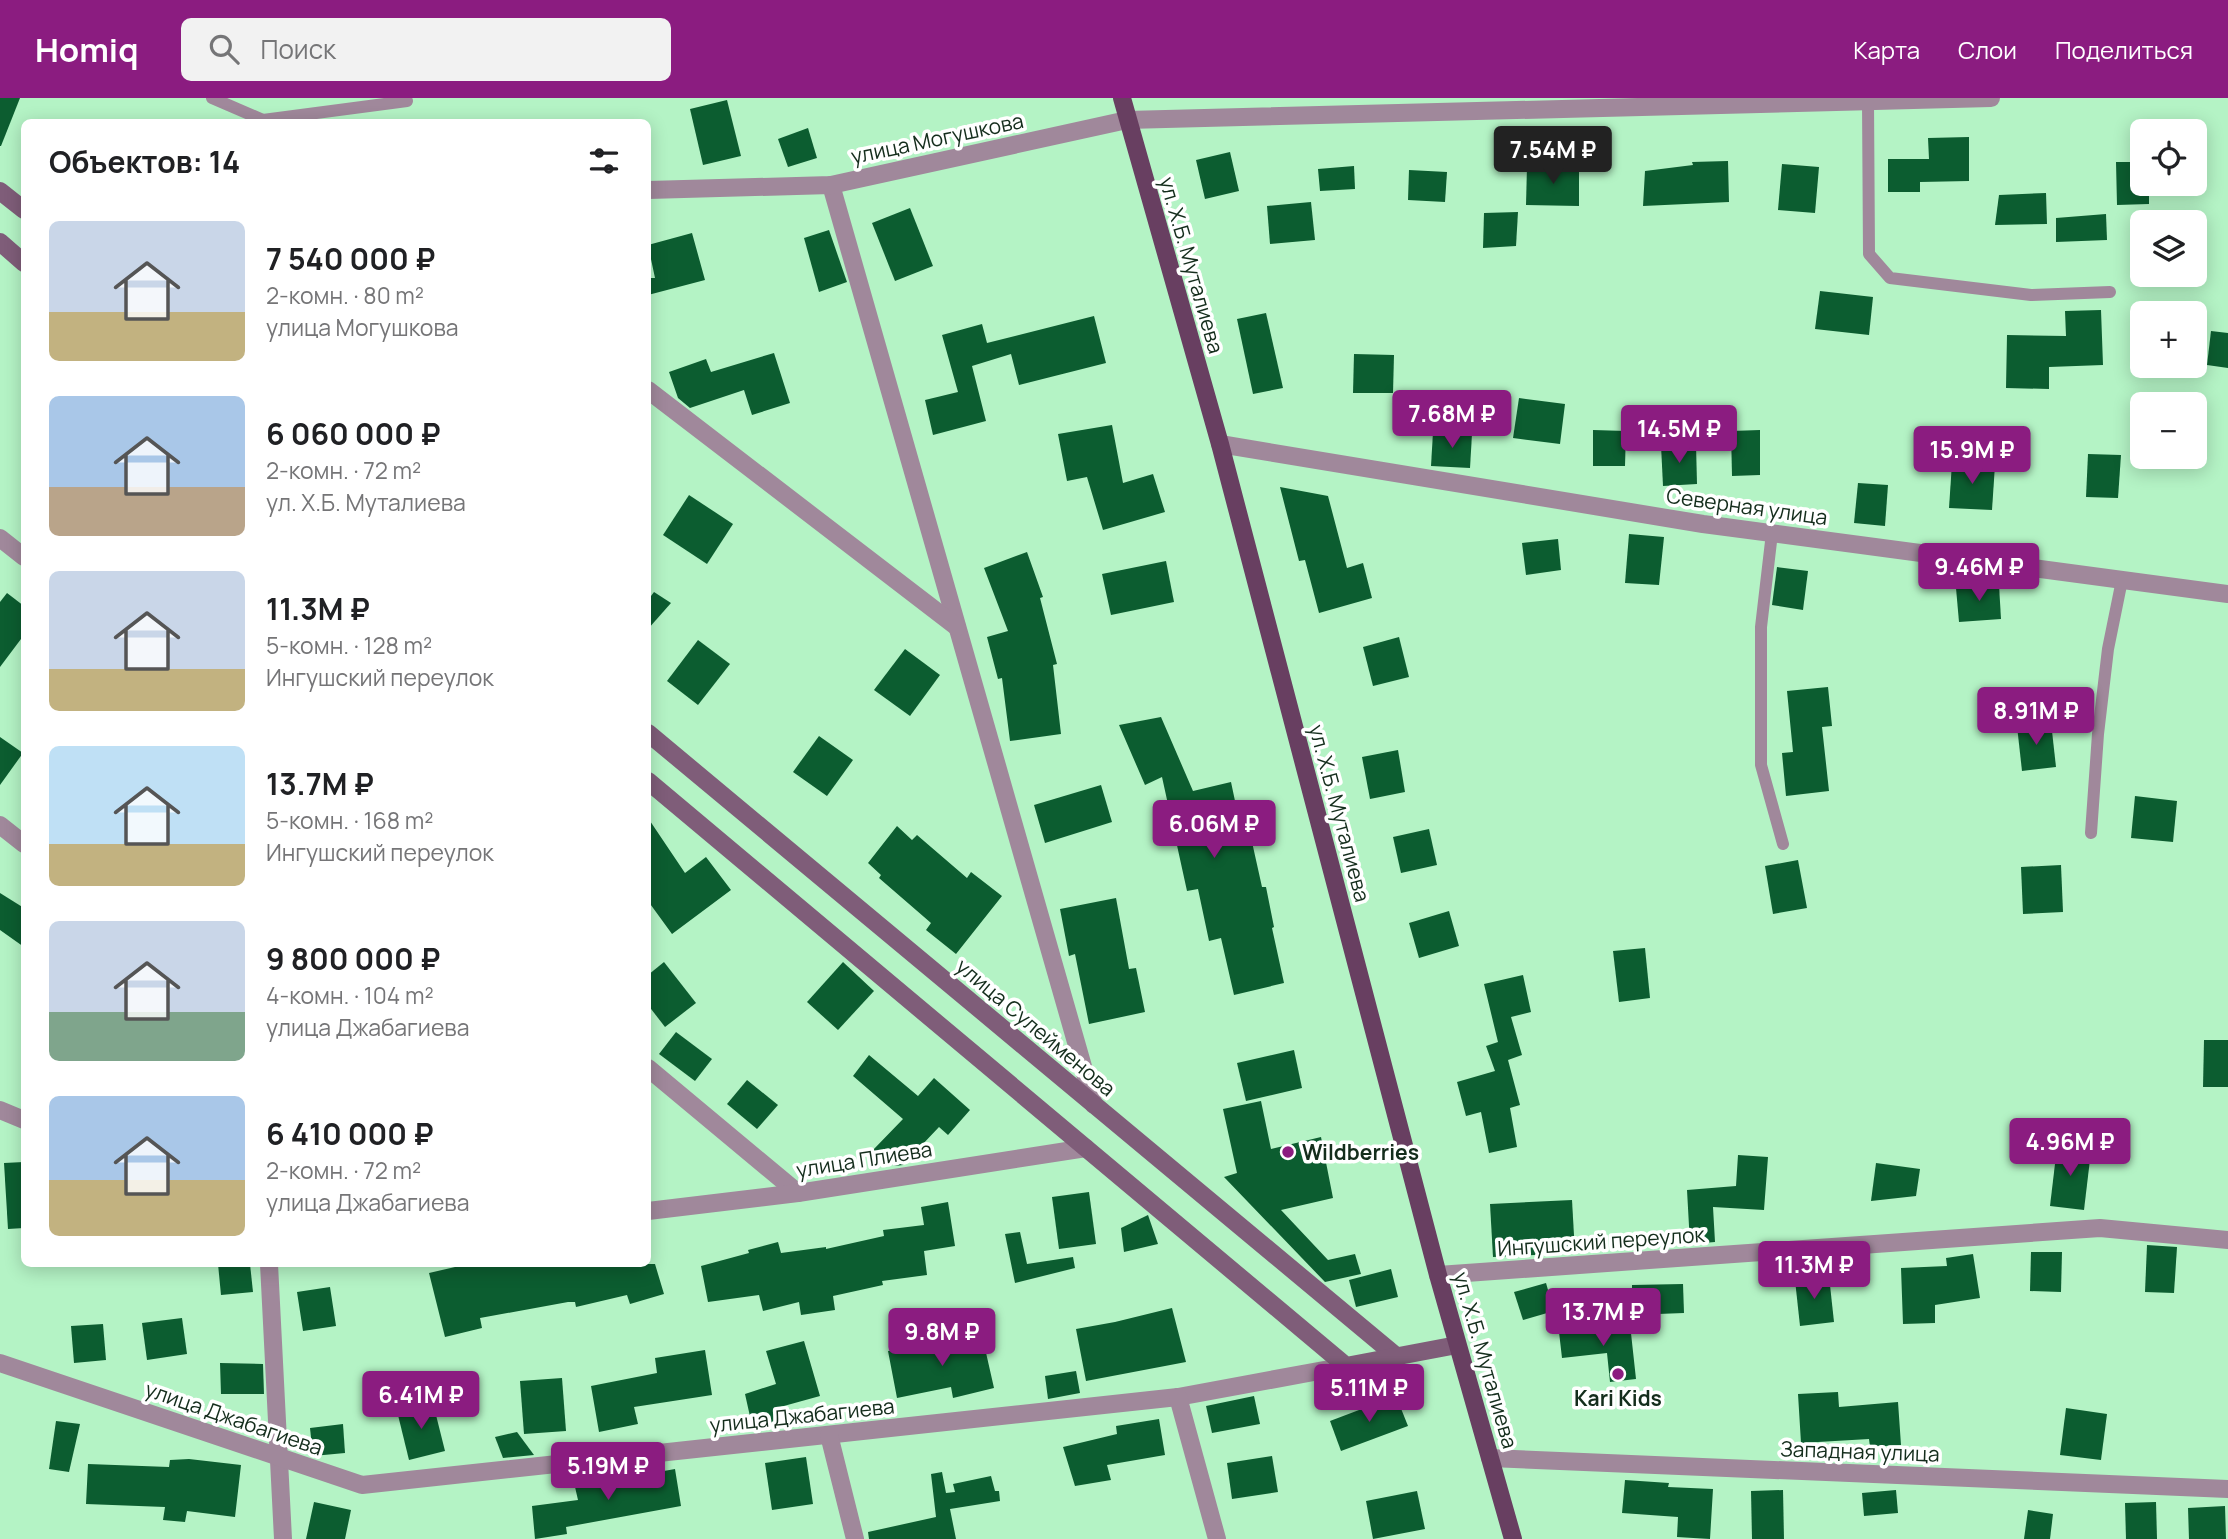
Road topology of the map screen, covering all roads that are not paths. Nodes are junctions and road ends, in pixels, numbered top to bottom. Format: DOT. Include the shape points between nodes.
graph roads {
  1 [pos="212,98"];
  2 [pos="1122,98"];
  3 [pos="1991,98"];
  4 [pos="407,101"];
  5 [pos="1868,102"];
  6 [pos="259,119"];
  7 [pos="277,119"];
  8 [pos="1127,120"];
  9 [pos="831,185"];
  10 [pos="651,190"];
  11 [pos="0,191"];
  12 [pos="21,208"];
  13 [pos="0,242"];
  14 [pos="21,260"];
  15 [pos="2110,292"];
  16 [pos="651,392"];
  17 [pos="1220,444"];
  18 [pos="1772,533"];
  19 [pos="0,538"];
  20 [pos="21,555"];
  21 [pos="2122,580"];
  22 [pos="2228,594"];
  23 [pos="957,626"];
  24 [pos="651,736"];
  25 [pos="651,784"];
  26 [pos="0,825"];
  27 [pos="2091,833"];
  28 [pos="21,842"];
  29 [pos="1783,844"];
  30 [pos="651,1070"];
  31 [pos="1094,1105"];
  32 [pos="0,1110"];
  33 [pos="21,1119"];
  34 [pos="1086,1148"];
  35 [pos="798,1193"];
  36 [pos="651,1211"];
  37 [pos="2228,1240"];
  38 [pos="269,1267"];
  39 [pos="1437,1275"];
  40 [pos="1457,1345"];
  41 [pos="1395,1356"];
  42 [pos="0,1363"];
  43 [pos="1346,1366"];
  44 [pos="1178,1397"];
  45 [pos="829,1435"];
  46 [pos="1490,1458"];
  47 [pos="278,1459"];
  48 [pos="2228,1489"];
  49 [pos="283,1539"];
  50 [pos="855,1539"];
  51 [pos="1217,1539"];
  52 [pos="1513,1539"];
  1 -- 6 [label="lane"];
  2 -- 8 [label="main road, ул. Х.Б. Муталиева"];
  3 -- 5 [label="street, улица Могушкова"];
  4 -- 7 [label="lane"];
  5 -- 8 [label="street, улица Могушкова"];
  5 -- 15 [label="lane" via="1869,254 1890,278 2031,295"];
  8 -- 9 [label="street, улица Могушкова"];
  8 -- 17 [label="main road, ул. Х.Б. Муталиева"];
  9 -- 10 [label="street, улица Могушкова"];
  9 -- 23 [label="street"];
  11 -- 12 [label="main road"];
  13 -- 14 [label="main road"];
  16 -- 23 [label="street"];
  17 -- 18 [label="street, Северная улица"];
  17 -- 39 [label="main road, ул. Х.Б. Муталиева"];
  18 -- 21 [label="street, Северная улица"];
  18 -- 29 [label="lane" via="1761,627 1761,765"];
  19 -- 20 [label="street"];
  21 -- 22 [label="street, Северная улица"];
  21 -- 27 [label="lane" via="2108,649"];
  23 -- 31 [label="street"];
  24 -- 31 [label="main road, улица Сулейменова"];
  25 -- 34 [label="main road"];
  26 -- 28 [label="street"];
  30 -- 35 [label="street"];
  31 -- 41 [label="main road, улица Сулейменова"];
  32 -- 33 [label="street"];
  34 -- 35 [label="street, улица Плиева"];
  34 -- 43 [label="main road"];
  35 -- 36 [label="street, улица Плиева"];
  37 -- 39 [label="street, Ингушский переулок" via="2100,1228"];
  38 -- 47 [label="street"];
  39 -- 40 [label="main road, ул. Х.Б. Муталиева"];
  40 -- 41 [label="main road, улица Джабагиева"];
  40 -- 46 [label="main road, ул. Х.Б. Муталиева"];
  41 -- 43 [label="main road, улица Джабагиева"];
  42 -- 47 [label="street, улица Джабагиева"];
  43 -- 44 [label="street, улица Джабагиева"];
  44 -- 45 [label="street, улица Джабагиева"];
  44 -- 51 [label="street"];
  45 -- 47 [label="street, улица Джабагиева" via="362,1485"];
  45 -- 50 [label="street"];
  46 -- 48 [label="street, Западная улица"];
  46 -- 52 [label="main road, ул. Х.Б. Муталиева"];
  47 -- 49 [label="street"];
}
